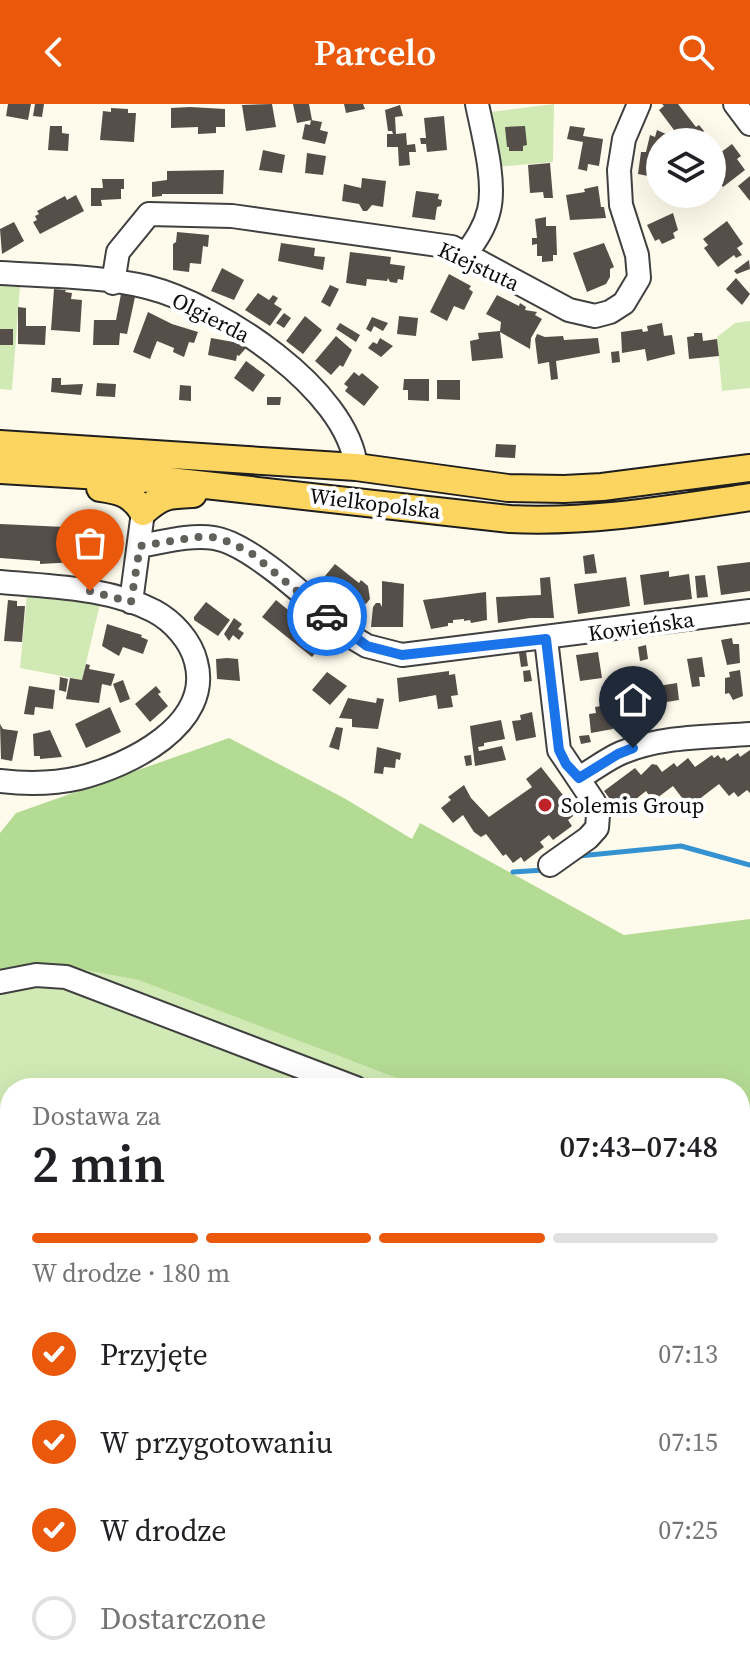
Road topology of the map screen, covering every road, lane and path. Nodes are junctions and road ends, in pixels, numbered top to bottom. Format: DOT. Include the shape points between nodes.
graph roads {
  1 [pos="477,104"];
  2 [pos="639,104"];
  3 [pos="735,104"];
  4 [pos="750,124"];
  5 [pos="466,254"];
  6 [pos="0,273"];
  7 [pos="113,283"];
  8 [pos="0,444"];
  9 [pos="356,467"];
  10 [pos="750,468"];
  11 [pos="7,470"];
  12 [pos="268,491"];
  13 [pos="750,497"];
  14 [pos="143,512"];
  15 [pos="140,546"];
  16 [pos="0,582"];
  17 [pos="131,602"];
  18 [pos="750,611"];
  19 [pos="546,639"];
  20 [pos="750,734"];
  21 [pos="579,778"];
  22 [pos="0,781"];
  23 [pos="550,865"];
  24 [pos="0,982"];
  25 [pos="330,1078"];
  1 -- 5 [label="street" via="492,191 482,231"];
  2 -- 5 [label="street, Kiejstuta" via="624,139 619,170 621,205 639,267 634,291 624,303 610,312 582,315"];
  3 -- 4 [label="street"];
  5 -- 7 [label="street, Kiejstuta" via="430,243 232,216 149,214 118,252"];
  6 -- 7 [label="street, Olgierda"];
  7 -- 9 [label="street, Olgierda" via="147,287 183,300 258,341 313,388 337,417 354,446"];
  8 -- 9 [label="main road, Wielkopolska"];
  9 -- 10 [label="main road, Wielkopolska" via="508,488 564,489"];
  11 -- 12 [label="main road, Wielkopolska"];
  11 -- 14 [label="main road" via="120,491 134,497"];
  12 -- 13 [label="main road, Wielkopolska" via="552,521"];
  12 -- 14 [label="main road" via="170,495"];
  14 -- 15 [label="street"];
  15 -- 17 [label="street"];
  15 -- 19 [label="street, Kowieńska" via="196,537 226,541 250,552 350,636 383,652 402,655"];
  16 -- 17 [label="street" via="90,591"];
  17 -- 22 [label="street" via="170,622 195,657 197,685 181,722 144,752 80,778"];
  18 -- 19 [label="street, Kowieńska"];
  19 -- 21 [label="street" via="559,750"];
  20 -- 21 [label="street" via="633,748"];
  21 -- 23 [label="street" via="594,802 597,828"];
  24 -- 25 [label="street" via="36,975 66,977"];
}
